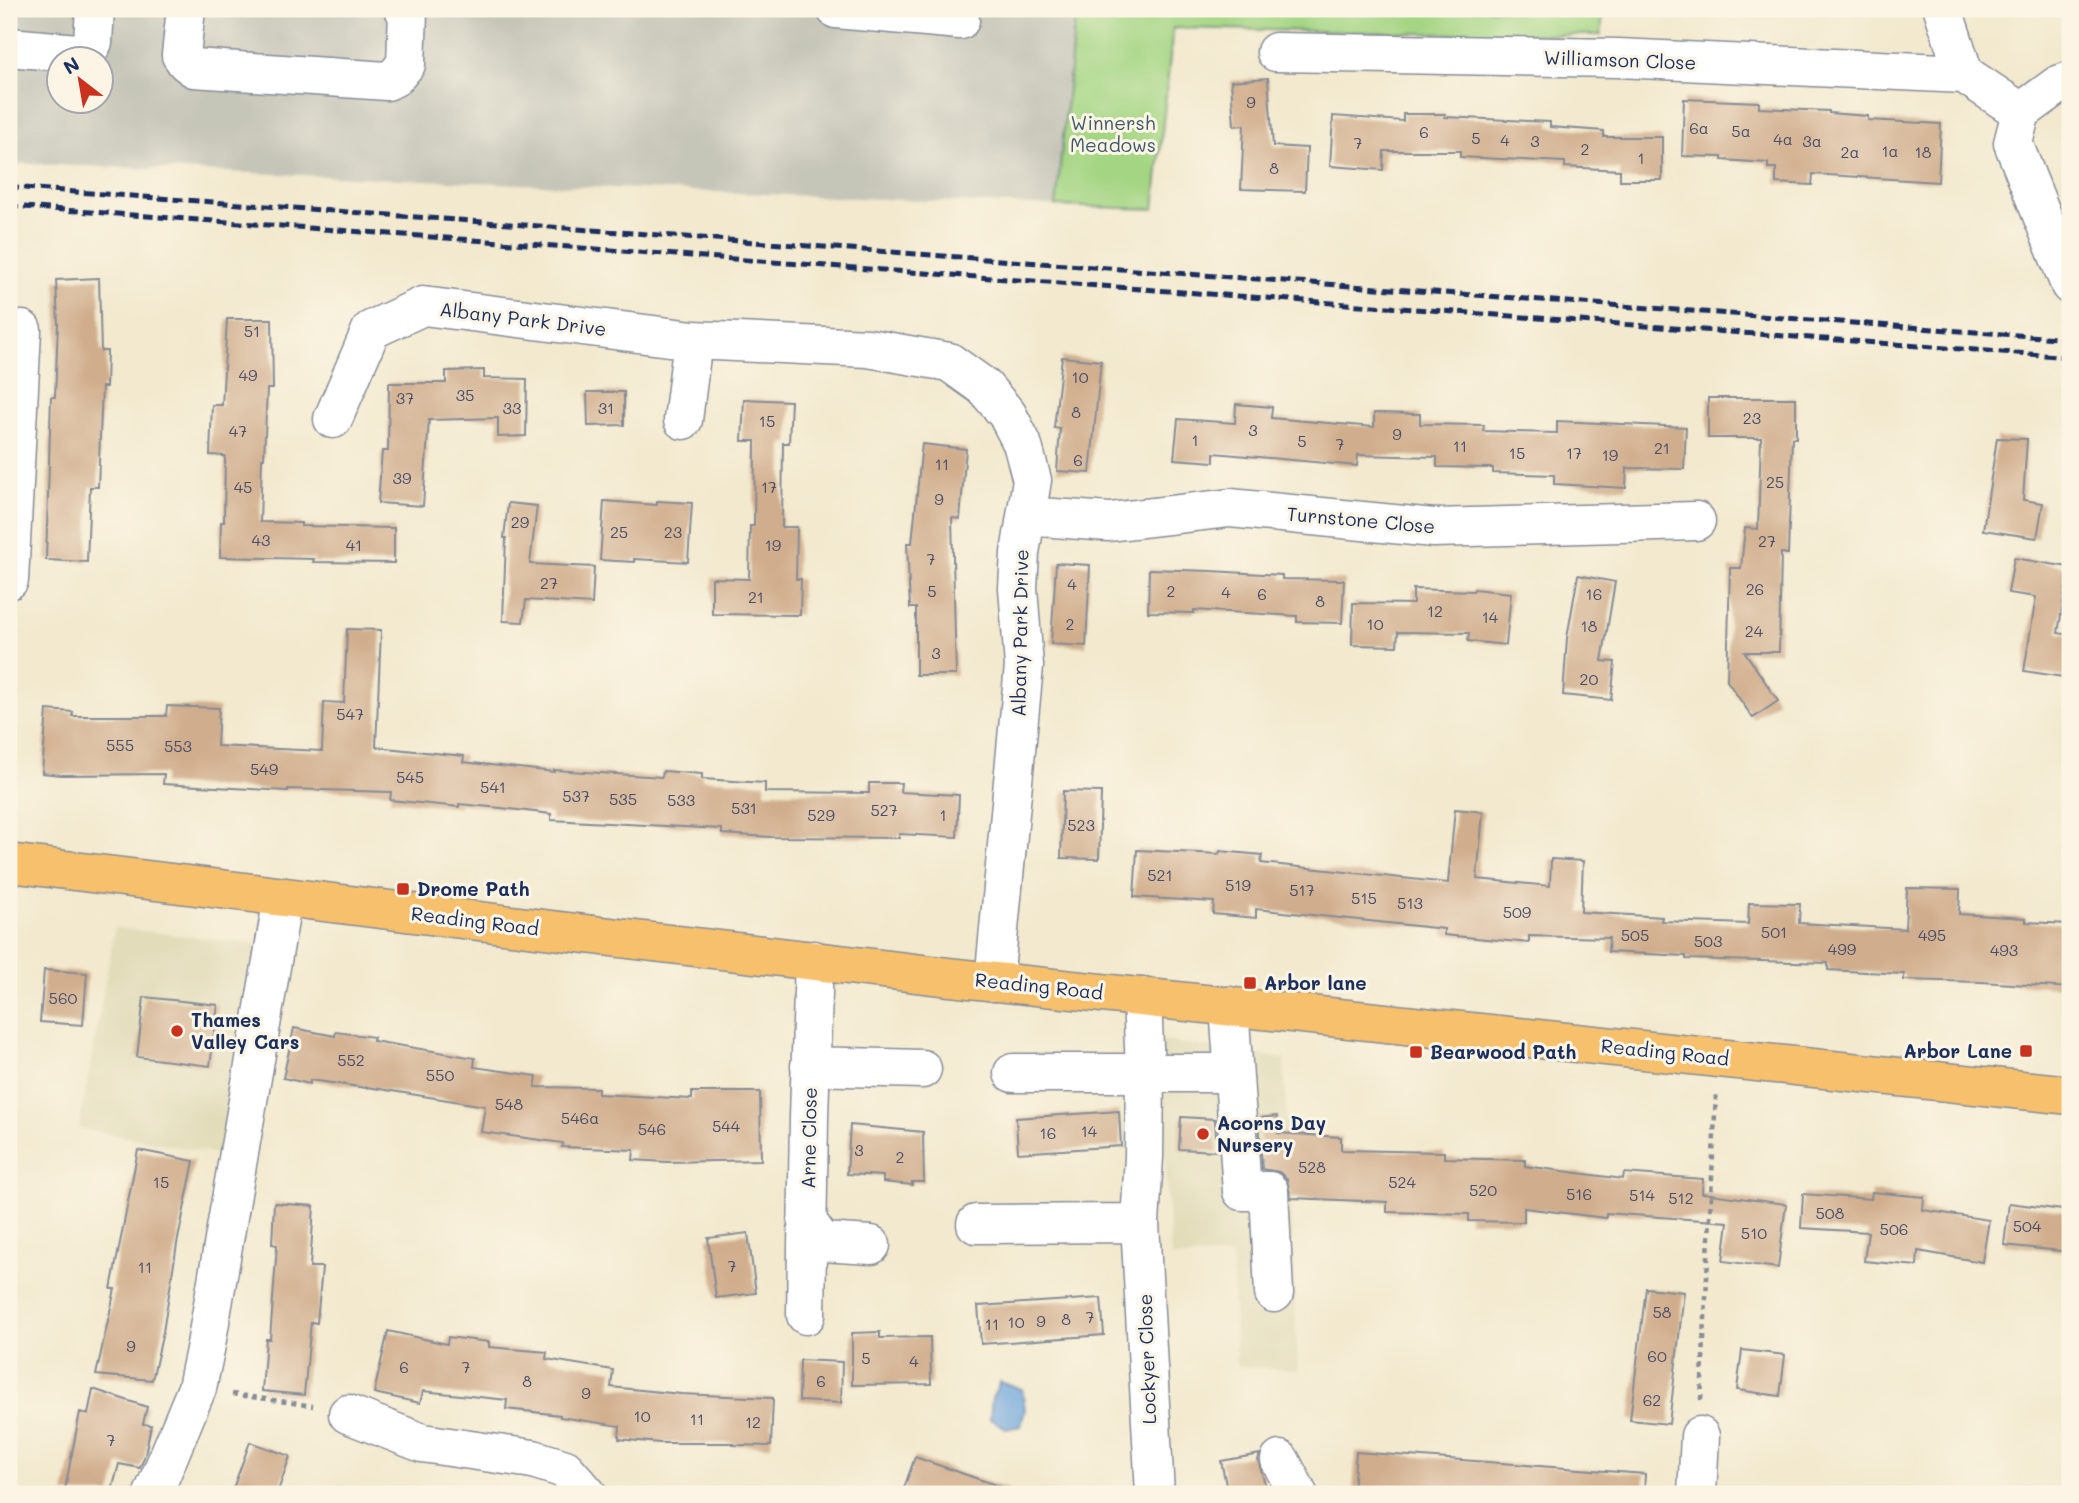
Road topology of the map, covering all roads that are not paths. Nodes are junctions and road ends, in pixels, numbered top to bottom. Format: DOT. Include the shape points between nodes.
graph roads {
  1 [pos="96,9"];
  2 [pos="186,9"];
  3 [pos="404,9"];
  4 [pos="836,9"];
  5 [pos="1943,9"];
  6 [pos="961,20"];
  7 [pos="9,47"];
  8 [pos="1276,52"];
  9 [pos="1964,74"];
  10 [pos="2070,80"];
  11 [pos="2021,112"];
  12 [pos="2070,285"];
  13 [pos="22,330"];
  14 [pos="693,340"];
  15 [pos="333,419"];
  16 [pos="683,421"];
  17 [pos="1026,516"];
  18 [pos="1696,521"];
  19 [pos="9,580"];
  20 [pos="9,863"];
  21 [pos="283,897"];
  22 [pos="814,960"];
  23 [pos="994,982"];
  24 [pos="1142,997"];
  25 [pos="1229,1006"];
  26 [pos="810,1066"];
  27 [pos="922,1069"];
  28 [pos="1145,1072"];
  29 [pos="1013,1073"];
  30 [pos="1216,1073"];
  31 [pos="2070,1094"];
  32 [pos="807,1221"];
  33 [pos="1140,1223"];
  34 [pos="976,1224"];
  35 [pos="870,1245"];
  36 [pos="1274,1293"];
  37 [pos="806,1315"];
  38 [pos="348,1414"];
  39 [pos="1700,1436"];
  40 [pos="1280,1460"];
  41 [pos="153,1494"];
  42 [pos="587,1494"];
  43 [pos="1155,1494"];
  44 [pos="1298,1494"];
  45 [pos="1697,1494"];
  1 -- 7 [label="street" via="89,49 78,53"];
  2 -- 3 [label="street" via="181,55 194,68 387,81 406,64 408,12"];
  4 -- 6 [label="street"];
  5 -- 9 [label="street"];
  8 -- 9 [label="street, Williamson Close" via="1618,58"];
  9 -- 11 [label="street"];
  10 -- 11 [label="street"];
  11 -- 12 [label="street" via="2013,143"];
  13 -- 19 [label="street"];
  14 -- 15 [label="street, Albany Park Drive" via="423,306 371,330"];
  14 -- 16 [label="street"];
  14 -- 17 [label="street, Albany Park Drive" via="868,348 949,362 984,387 1007,414 1022,443 1032,480"];
  17 -- 18 [label="street, Turnstone Close" via="1109,522 1230,508 1434,528"];
  17 -- 23 [label="street, Albany Park Drive" via="1018,588 1024,666"];
  20 -- 21 [label="main road, Reading Road"];
  21 -- 22 [label="main road, Reading Road"];
  21 -- 41 [label="street" via="197,1388"];
  22 -- 23 [label="main road, Reading Road"];
  22 -- 26 [label="street, Arne Close"];
  23 -- 24 [label="main road, Reading Road"];
  24 -- 25 [label="main road, Reading Road"];
  24 -- 28 [label="street, Lockyer Close"];
  25 -- 31 [label="main road, Reading Road"];
  25 -- 36 [label="street" via="1242,1191 1269,1191"];
  26 -- 27 [label="street"];
  26 -- 32 [label="street, Arne Close"];
  28 -- 29 [label="street"];
  28 -- 30 [label="street"];
  28 -- 33 [label="street, Lockyer Close"];
  32 -- 35 [label="street" via="822,1242"];
  32 -- 37 [label="street, Arne Close"];
  33 -- 34 [label="street"];
  33 -- 43 [label="street, Lockyer Close"];
  38 -- 42 [label="street" via="422,1443 533,1459 565,1469"];
  39 -- 45 [label="street"];
  40 -- 44 [label="street"];
}
